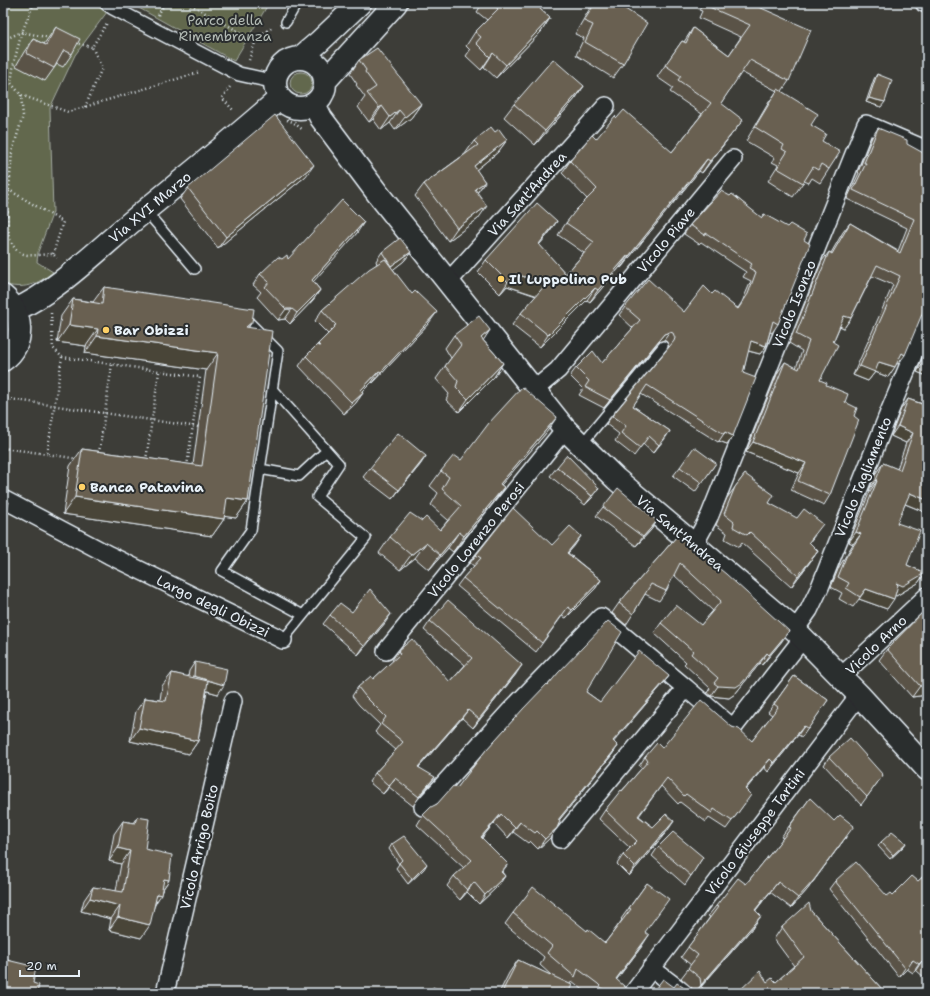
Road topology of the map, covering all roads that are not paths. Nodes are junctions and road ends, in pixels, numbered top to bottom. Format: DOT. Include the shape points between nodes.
graph roads {
  1 [pos="297,3"];
  2 [pos="360,3"];
  3 [pos="396,3"];
  4 [pos="111,6"];
  5 [pos="286,22"];
  6 [pos="300,58"];
  7 [pos="325,81"];
  8 [pos="280,99"];
  9 [pos="314,104"];
  10 [pos="606,106"];
  11 [pos="927,150"];
  12 [pos="733,159"];
  13 [pos="145,210"];
  14 [pos="195,269"];
  15 [pos="448,282"];
  16 [pos="9,303"];
  17 [pos="233,318"];
  18 [pos="927,321"];
  19 [pos="663,346"];
  20 [pos="3,360"];
  21 [pos="273,390"];
  22 [pos="534,390"];
  23 [pos="565,429"];
  24 [pos="581,446"];
  25 [pos="326,451"];
  26 [pos="260,469"];
  27 [pos="3,499"];
  28 [pos="694,545"];
  29 [pos="927,596"];
  30 [pos="303,614"];
  31 [pos="799,634"];
  32 [pos="282,640"];
  33 [pos="386,651"];
  34 [pos="842,678"];
  35 [pos="686,688"];
  36 [pos="859,695"];
  37 [pos="233,701"];
  38 [pos="927,769"];
  39 [pos="423,807"];
  40 [pos="560,839"];
  41 [pos="651,968"];
  42 [pos="165,993"];
  43 [pos="633,993"];
  44 [pos="684,993"];
  1 -- 5 [label="lane"];
  2 -- 6 [label="street"];
  3 -- 7 [label="street"];
  4 -- 8 [label="street" via="239,74"];
  6 -- 7 [label="street" via="314,62 324,74"];
  6 -- 8 [label="street" via="292,60 277,74"];
  7 -- 9 [label="street" via="324,90"];
  8 -- 9 [label="street" via="296,108"];
  8 -- 13 [label="street, Via XVI Marzo"];
  9 -- 15 [label="street, Via Sant'Andrea" via="321,118"];
  10 -- 15 [label="street, Via Sant'Andrea"];
  11 -- 28 [label="street, Vicolo Isonzo" via="866,124 710,515"];
  12 -- 22 [label="street, Vicolo Piave" via="558,370"];
  13 -- 14 [label="lane"];
  13 -- 16 [label="street, Via XVI Marzo" via="49,290 27,304"];
  15 -- 22 [label="street, Via Sant'Andrea"];
  16 -- 20 [label="street" via="19,322 19,336 14,348"];
  17 -- 21 [label="lane" via="248,321 278,351"];
  18 -- 31 [label="street, Vicolo Tagliamento"];
  19 -- 24 [label="lane"];
  21 -- 25 [label="lane"];
  21 -- 26 [label="lane"];
  22 -- 23 [label="street, Via Sant'Andrea"];
  23 -- 24 [label="street, Via Sant'Andrea"];
  23 -- 33 [label="street, Vicolo Lorenzo Perosi"];
  24 -- 28 [label="street, Via Sant'Andrea"];
  25 -- 26 [label="lane" via="299,476"];
  25 -- 30 [label="lane, Largo degli Obizzi" via="339,464 317,497 366,538"];
  26 -- 30 [label="lane" via="252,530 222,572"];
  27 -- 32 [label="street, Largo degli Obizzi"];
  28 -- 31 [label="street, Via Sant'Andrea"];
  29 -- 34 [label="street, Vicolo Arno"];
  30 -- 32 [label="lane, Largo degli Obizzi"];
  31 -- 34 [label="street, Via Sant'Andrea"];
  31 -- 35 [label="street, Vicolo Tagliamento" via="733,728"];
  34 -- 36 [label="street, Via Sant'Andrea"];
  35 -- 39 [label="street" via="601,617 509,712"];
  35 -- 40 [label="street"];
  36 -- 38 [label="street, Via Sant'Andrea"];
  36 -- 41 [label="street, Vicolo Giuseppe Tartini"];
  37 -- 42 [label="street, Vicolo Arrigo Boito"];
  41 -- 43 [label="street, Vicolo Giuseppe Tartini"];
  41 -- 44 [label="street"];
}
